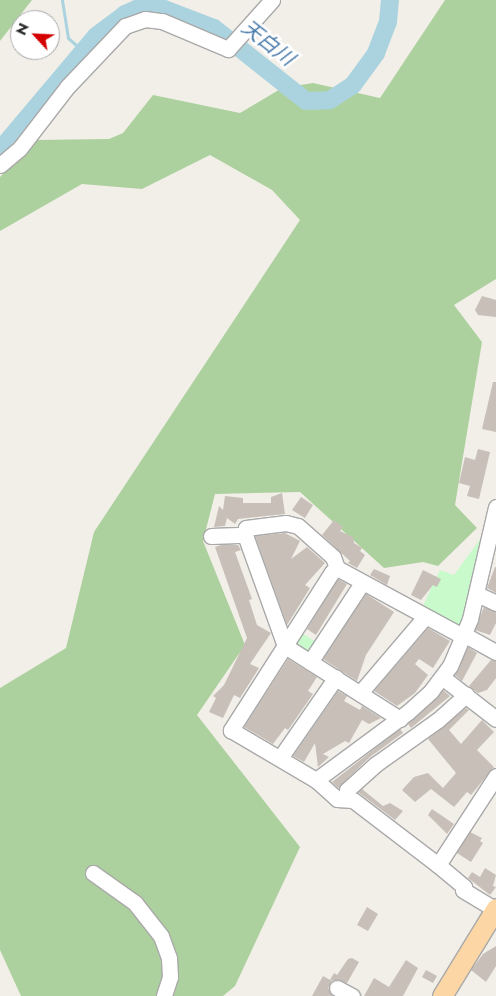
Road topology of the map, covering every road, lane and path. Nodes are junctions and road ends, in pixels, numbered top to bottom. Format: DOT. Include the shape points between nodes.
graph roads {
  1 [pos="272,0"];
  2 [pos="0,165"];
  3 [pos="496,507"];
  4 [pos="245,535"];
  5 [pos="211,536"];
  6 [pos="492,544"];
  7 [pos="338,568"];
  8 [pos="362,583"];
  9 [pos="477,594"];
  10 [pos="496,604"];
  11 [pos="425,616"];
  12 [pos="464,636"];
  13 [pos="285,646"];
  14 [pos="496,652"];
  15 [pos="310,662"];
  16 [pos="336,677"];
  17 [pos="442,677"];
  18 [pos="360,693"];
  19 [pos="466,695"];
  20 [pos="400,719"];
  21 [pos="496,719"];
  22 [pos="280,758"];
  23 [pos="496,776"];
  24 [pos="316,780"];
  25 [pos="346,799"];
  26 [pos="438,865"];
  27 [pos="93,874"];
  28 [pos="496,908"];
  29 [pos="337,988"];
  30 [pos="164,996"];
  31 [pos="352,996"];
  32 [pos="442,996"];
  1 -- 2 [label="street" via="228,49 162,21 150,19 131,23 108,40 20,148"];
  3 -- 6 [label="street"];
  4 -- 5 [label="street"];
  4 -- 7 [label="street" via="251,525 291,523 333,557"];
  4 -- 13 [label="street"];
  6 -- 9 [label="street"];
  7 -- 8 [label="street"];
  7 -- 13 [label="street" via="332,572"];
  8 -- 11 [label="street"];
  8 -- 15 [label="street"];
  9 -- 10 [label="street"];
  9 -- 12 [label="street"];
  11 -- 12 [label="street"];
  11 -- 18 [label="street"];
  12 -- 14 [label="street"];
  12 -- 17 [label="street"];
  13 -- 15 [label="street"];
  13 -- 22 [label="street" via="231,730"];
  15 -- 16 [label="street"];
  16 -- 18 [label="street"];
  16 -- 22 [label="street"];
  17 -- 19 [label="street"];
  17 -- 20 [label="street"];
  18 -- 20 [label="street"];
  19 -- 21 [label="street"];
  19 -- 25 [label="street" via="438,720 376,764 347,790"];
  20 -- 24 [label="street"];
  22 -- 24 [label="street"];
  23 -- 26 [label="street"];
  24 -- 25 [label="street" via="338,799"];
  25 -- 26 [label="street" via="354,800"];
  26 -- 28 [label="street" via="464,887 463,890"];
  27 -- 30 [label="street" via="135,903 161,936 169,958 170,977"];
  28 -- 32 [label="main road"];
  29 -- 31 [label="street"];
}
